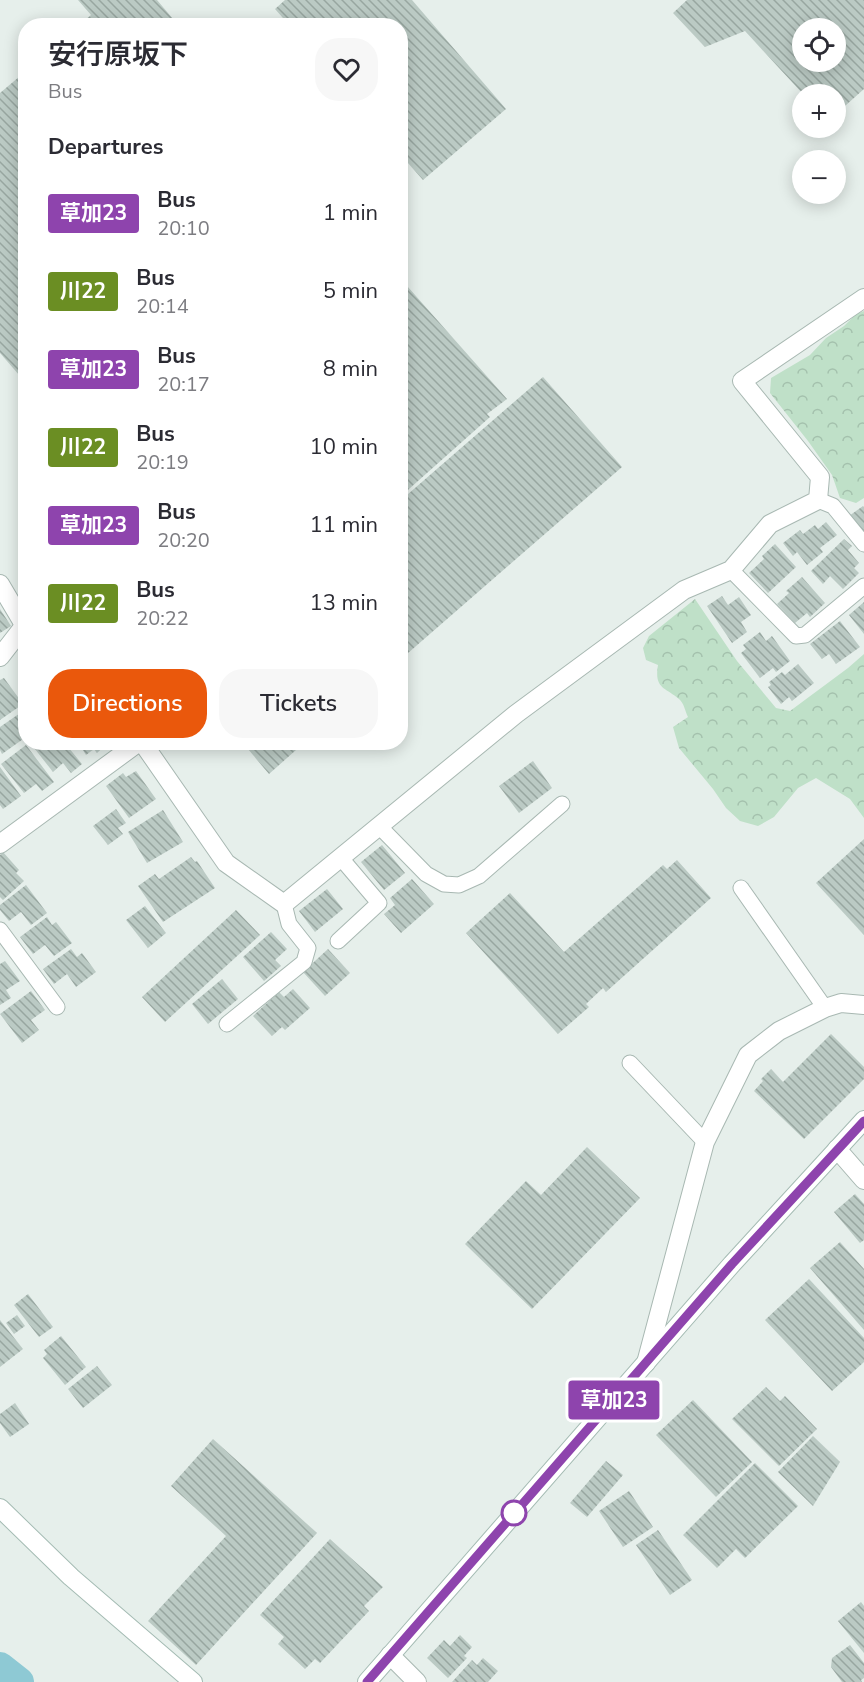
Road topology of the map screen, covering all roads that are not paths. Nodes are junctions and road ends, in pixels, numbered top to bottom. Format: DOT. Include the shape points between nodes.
graph roads {
  1 [pos="864,298"];
  2 [pos="818,500"];
  3 [pos="864,544"];
  4 [pos="731,570"];
  5 [pos="0,584"];
  6 [pos="864,586"];
  7 [pos="18,615"];
  8 [pos="18,635"];
  9 [pos="0,657"];
  10 [pos="129,750"];
  11 [pos="146,750"];
  12 [pos="562,804"];
  13 [pos="379,826"];
  14 [pos="0,844"];
  15 [pos="340,857"];
  16 [pos="741,888"];
  17 [pos="284,904"];
  18 [pos="0,930"];
  19 [pos="338,941"];
  20 [pos="864,1005"];
  21 [pos="57,1007"];
  22 [pos="825,1008"];
  23 [pos="227,1024"];
  24 [pos="630,1063"];
  25 [pos="864,1120"];
  26 [pos="705,1142"];
  27 [pos="837,1149"];
  28 [pos="864,1180"];
  29 [pos="646,1363"];
  30 [pos="0,1508"];
  31 [pos="390,1655"];
  32 [pos="193,1682"];
  33 [pos="367,1682"];
  34 [pos="417,1682"];
  1 -- 2 [label="street" via="742,381 820,477"];
  2 -- 3 [label="lane" via="833,507"];
  2 -- 4 [label="street" via="770,524"];
  4 -- 6 [label="lane" via="796,636 805,635"];
  4 -- 13 [label="street" via="684,590 516,714"];
  5 -- 7 [label="street"];
  8 -- 9 [label="street"];
  10 -- 14 [label="street"];
  11 -- 17 [label="street" via="226,863"];
  12 -- 13 [label="lane" via="479,876 459,885 444,884 426,874"];
  13 -- 15 [label="street"];
  15 -- 17 [label="street"];
  15 -- 19 [label="lane" via="379,903"];
  16 -- 22 [label="lane"];
  17 -- 23 [label="lane" via="289,924 308,948 304,962"];
  18 -- 21 [label="lane"];
  20 -- 22 [label="street" via="841,1003"];
  22 -- 26 [label="street" via="779,1031 748,1055"];
  24 -- 26 [label="lane"];
  25 -- 27 [label="street"];
  26 -- 29 [label="street"];
  27 -- 28 [label="street"];
  27 -- 29 [label="street"];
  29 -- 31 [label="street"];
  30 -- 32 [label="street" via="71,1577"];
  31 -- 33 [label="street"];
  31 -- 34 [label="street"];
}
